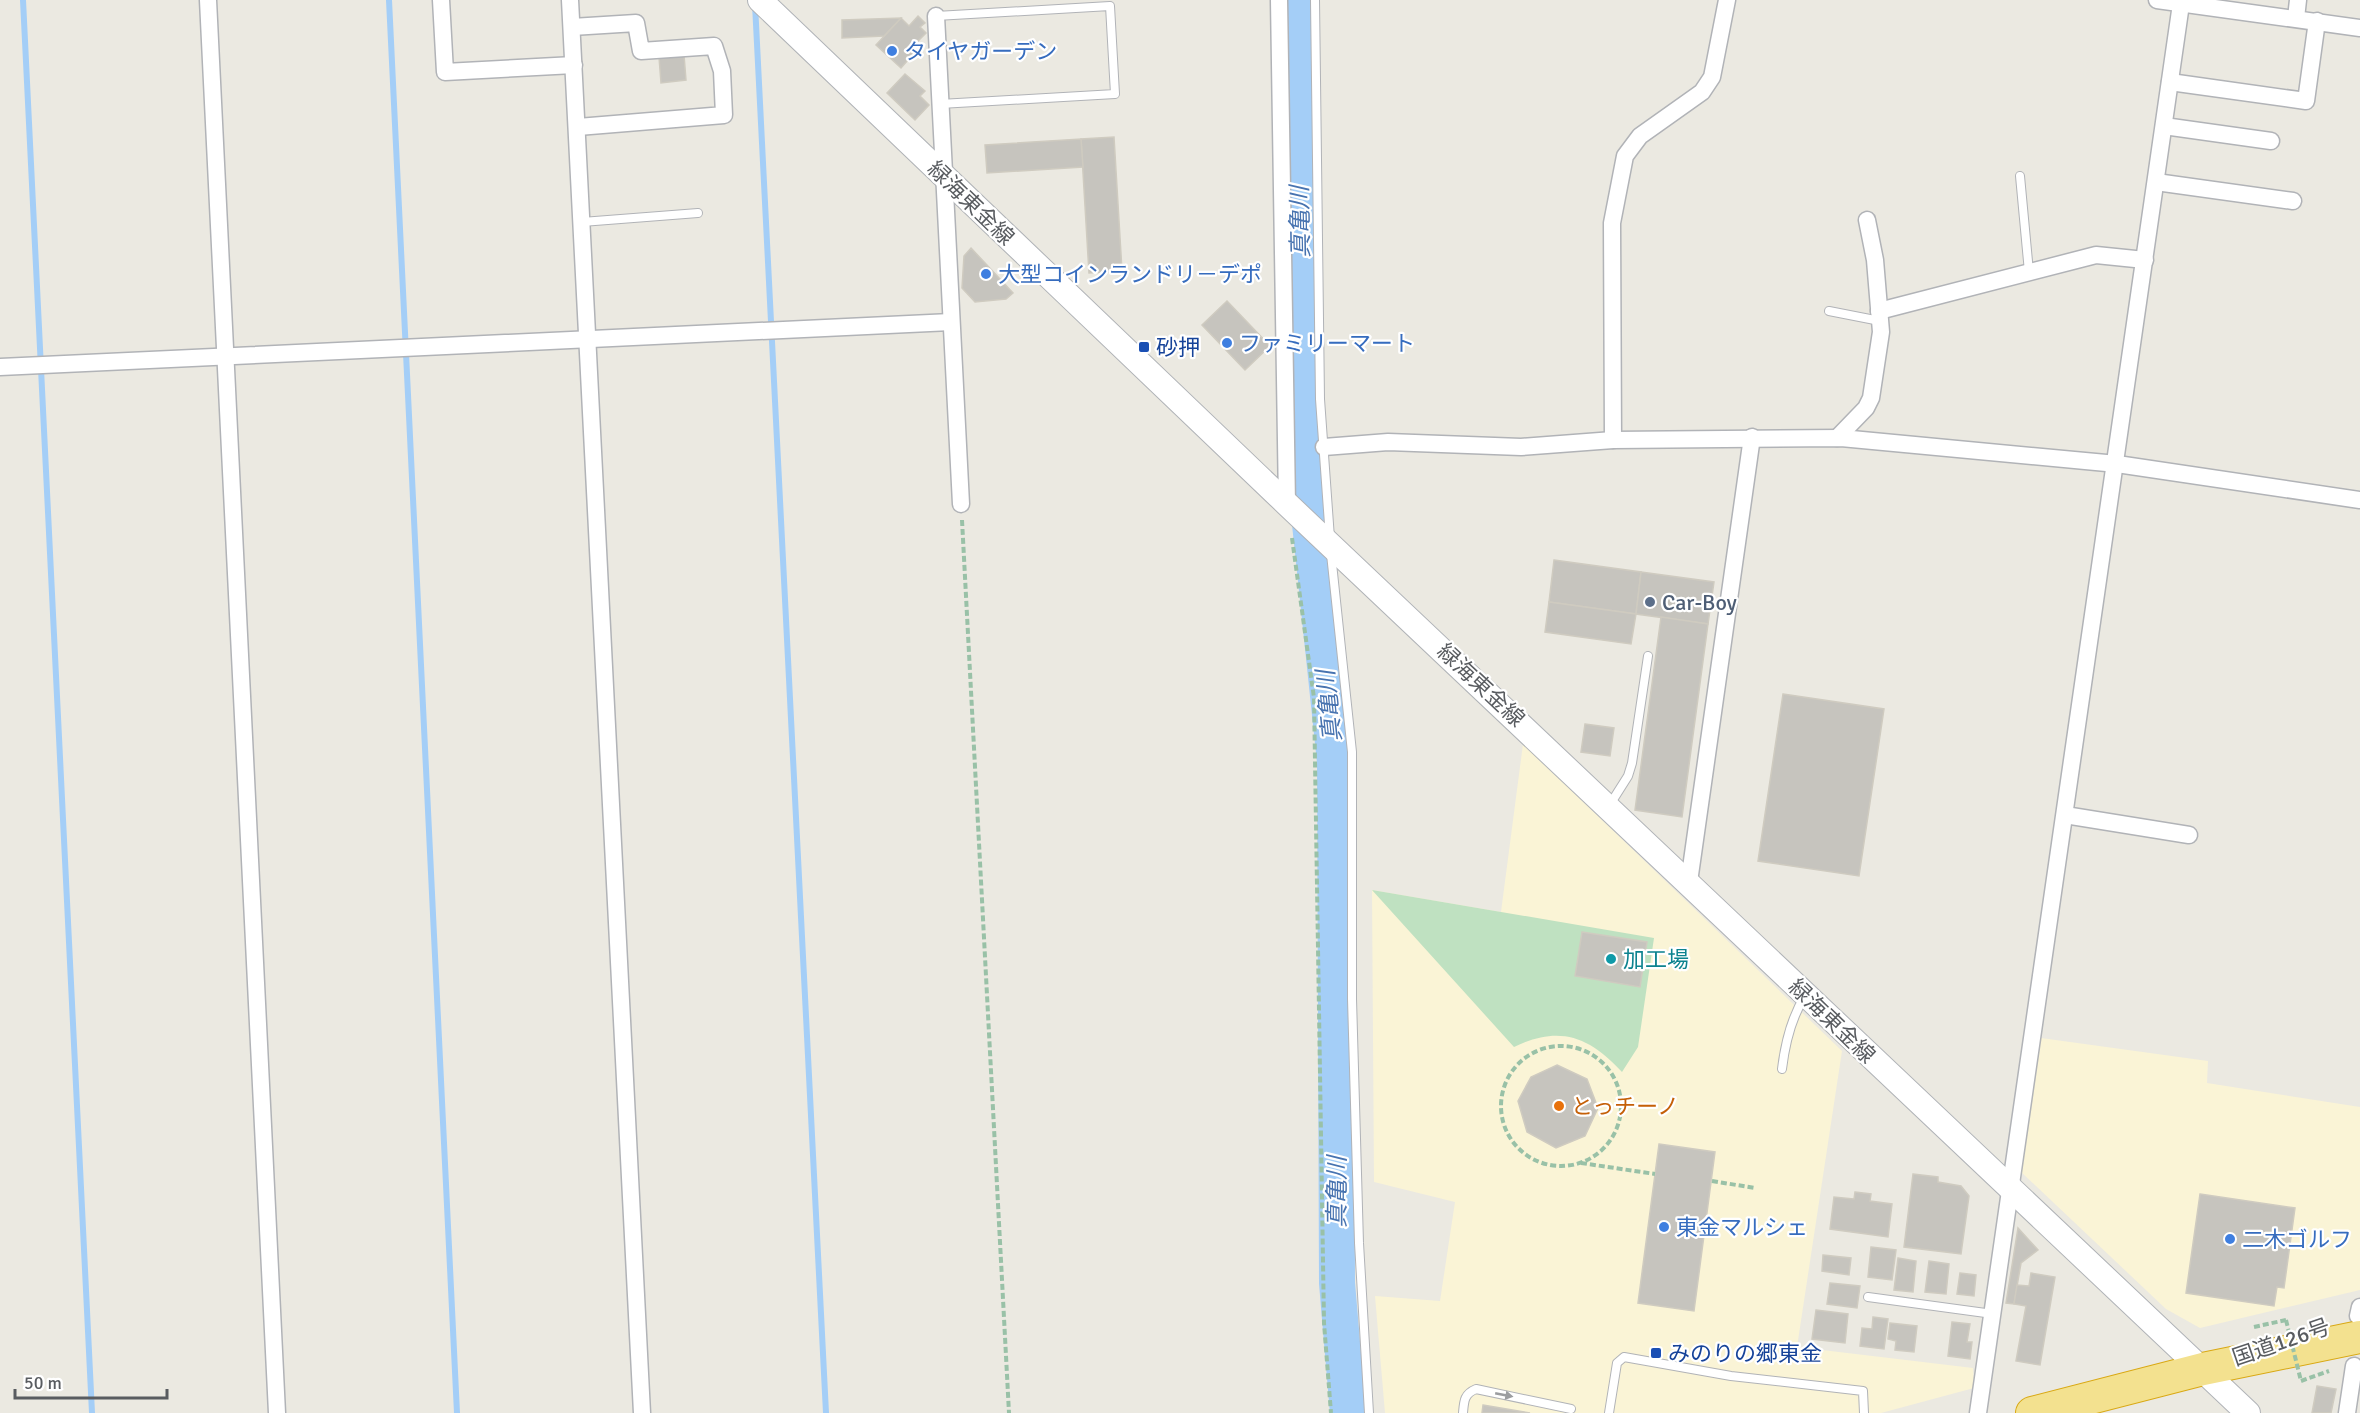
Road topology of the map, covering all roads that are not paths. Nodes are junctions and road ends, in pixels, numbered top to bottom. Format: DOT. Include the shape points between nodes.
graph roads {
  1 [pos="208,0"];
  2 [pos="441,0"];
  3 [pos="570,0"];
  4 [pos="760,0"];
  5 [pos="1279,0"];
  6 [pos="1315,0"];
  7 [pos="1727,0"];
  8 [pos="2157,0"];
  9 [pos="2298,0"];
  10 [pos="2181,4"];
  11 [pos="936,16"];
  12 [pos="2296,18"];
  13 [pos="2317,21"];
  14 [pos="572,27"];
  15 [pos="2360,28"];
  16 [pos="574,65"];
  17 [pos="2170,82"];
  18 [pos="940,104"];
  19 [pos="2164,126"];
  20 [pos="579,127"];
  21 [pos="2271,141"];
  22 [pos="2020,176"];
  23 [pos="944,177"];
  24 [pos="2156,182"];
  25 [pos="2294,201"];
  26 [pos="698,213"];
  27 [pos="1867,220"];
  28 [pos="582,222"];
  29 [pos="2145,260"];
  30 [pos="2029,272"];
  31 [pos="1829,311"];
  32 [pos="1880,316"];
  33 [pos="951,322"];
  34 [pos="588,339"];
  35 [pos="225,356"];
  36 [pos="0,367"];
  37 [pos="1752,437"];
  38 [pos="1837,438"];
  39 [pos="1613,440"];
  40 [pos="1324,447"];
  41 [pos="2116,464"];
  42 [pos="2360,500"];
  43 [pos="961,504"];
  44 [pos="1287,504"];
  45 [pos="1330,545"];
  46 [pos="1648,656"];
  47 [pos="1609,806"];
  48 [pos="2065,815"];
  49 [pos="2189,835"];
  50 [pos="1689,882"];
  51 [pos="1805,996"];
  52 [pos="1782,1070"];
  53 [pos="2011,1189"];
  54 [pos="1868,1297"];
  55 [pos="1993,1314"];
  56 [pos="2359,1328"];
  57 [pos="2203,1370"];
  58 [pos="1571,1410"];
  59 [pos="277,1413"];
  60 [pos="642,1413"];
  61 [pos="1369,1413"];
  62 [pos="1462,1413"];
  63 [pos="1609,1413"];
  64 [pos="1864,1413"];
  65 [pos="1978,1413"];
  66 [pos="2032,1413"];
  67 [pos="2248,1413"];
  68 [pos="2348,1413"];
  1 -- 35 [label="street"];
  2 -- 16 [label="street" via="445,72"];
  3 -- 14 [label="street"];
  4 -- 23 [label="main road, 緑海東金線"];
  5 -- 44 [label="street"];
  6 -- 40 [label="lane" via="1317,250"];
  7 -- 39 [label="street" via="1712,77 1701,92 1640,136 1625,156 1612,223"];
  8 -- 10 [label="street"];
  9 -- 12 [label="street"];
  10 -- 12 [label="street"];
  10 -- 17 [label="street"];
  11 -- 18 [label="street"];
  11 -- 18 [label="lane" via="1110,6 1115,94"];
  12 -- 13 [label="street"];
  13 -- 15 [label="street"];
  13 -- 17 [label="street" via="2306,101"];
  14 -- 16 [label="street"];
  14 -- 20 [label="street" via="636,23 641,51 714,46 722,71 724,115"];
  16 -- 20 [label="street"];
  17 -- 19 [label="street"];
  18 -- 23 [label="street"];
  19 -- 21 [label="street"];
  19 -- 24 [label="street"];
  20 -- 28 [label="street"];
  22 -- 30 [label="lane"];
  23 -- 33 [label="street"];
  23 -- 44 [label="main road, 緑海東金線"];
  24 -- 25 [label="street"];
  24 -- 29 [label="street"];
  26 -- 28 [label="lane"];
  27 -- 32 [label="street"];
  28 -- 34 [label="street"];
  29 -- 30 [label="street" via="2096,255"];
  29 -- 41 [label="street"];
  30 -- 32 [label="street"];
  31 -- 32 [label="lane"];
  32 -- 38 [label="street" via="1871,398"];
  33 -- 34 [label="street"];
  33 -- 43 [label="street"];
  34 -- 35 [label="street"];
  34 -- 60 [label="street"];
  35 -- 36 [label="street"];
  35 -- 59 [label="street"];
  37 -- 38 [label="street"];
  37 -- 39 [label="street"];
  37 -- 50 [label="street"];
  38 -- 41 [label="street"];
  39 -- 40 [label="street" via="1521,447 1388,442"];
  40 -- 45 [label="lane"];
  41 -- 42 [label="street"];
  41 -- 48 [label="street"];
  44 -- 45 [label="main road, 緑海東金線"];
  45 -- 47 [label="main road, 緑海東金線"];
  45 -- 61 [label="lane" via="1352,752 1352,999 1359,1243"];
  46 -- 47 [label="lane" via="1632,763"];
  47 -- 50 [label="main road, 緑海東金線"];
  48 -- 49 [label="street"];
  48 -- 53 [label="street"];
  50 -- 51 [label="main road, 緑海東金線"];
  51 -- 52 [label="lane" via="1785,1046"];
  51 -- 53 [label="main road, 緑海東金線"];
  53 -- 55 [label="street"];
  53 -- 57 [label="main road, 緑海東金線"];
  54 -- 55 [label="lane"];
  55 -- 65 [label="street"];
  56 -- 57 [label="highway, 国道126号"];
  56 -- 68 [label="street"];
  57 -- 66 [label="highway, 国道126号"];
  57 -- 67 [label="main road, 緑海東金線"];
  62 -- 58 [label="lane, one-way" via="1468,1392 1476,1389"];
  63 -- 64 [label="lane" via="1617,1363 1624,1356 1731,1376 1863,1391"];
}
